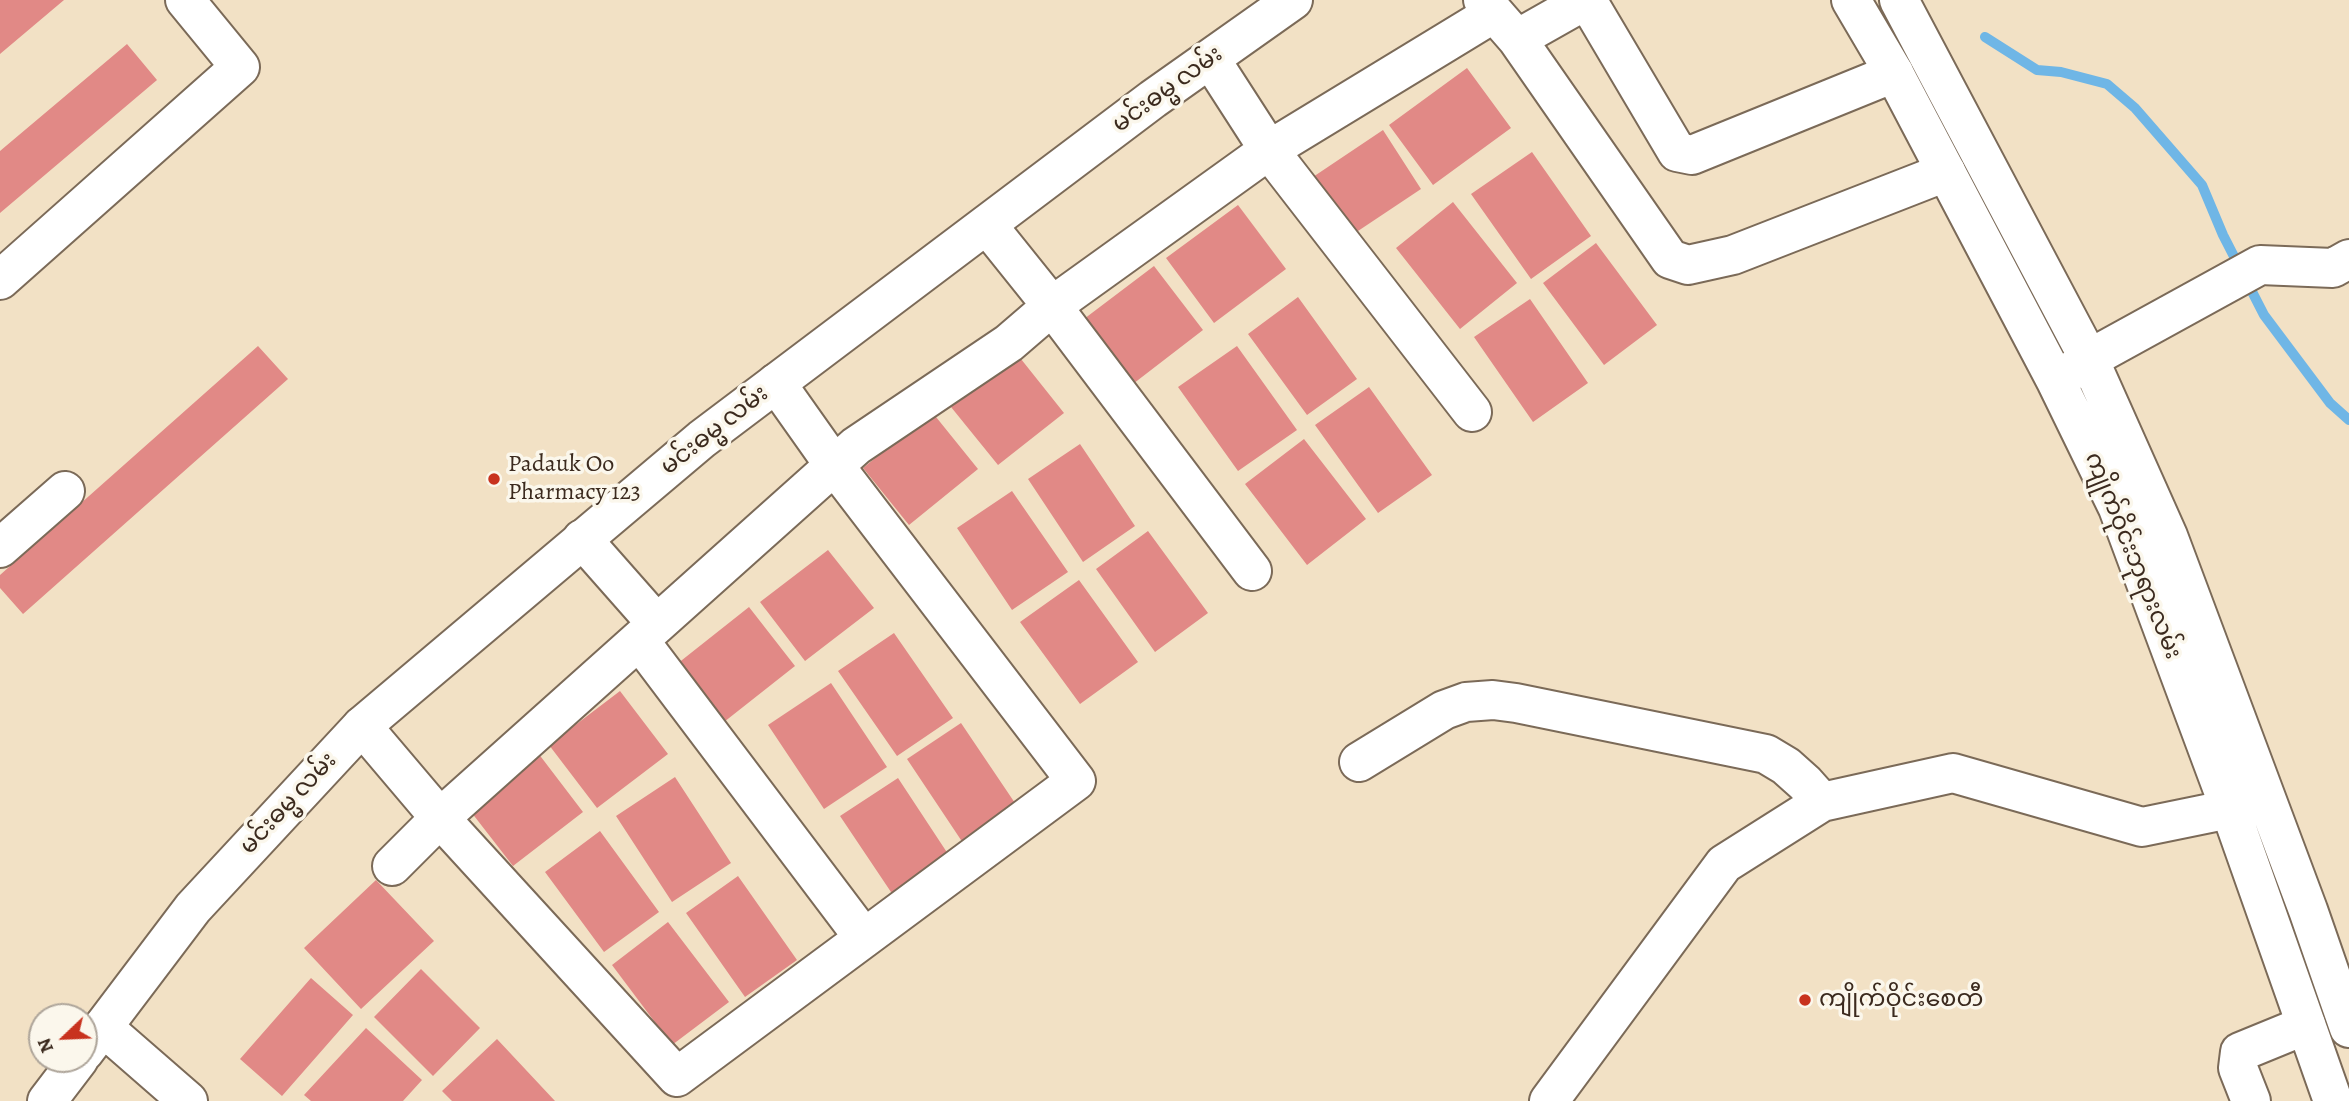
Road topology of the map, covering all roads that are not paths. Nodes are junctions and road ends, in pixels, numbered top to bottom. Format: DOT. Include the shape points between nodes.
graph roads {
  1 [pos="185,0"];
  2 [pos="1293,0"];
  3 [pos="1586,0"];
  4 [pos="1852,0"];
  5 [pos="1899,0"];
  6 [pos="1498,17"];
  7 [pos="1211,60"];
  8 [pos="1894,73"];
  9 [pos="1269,150"];
  10 [pos="1946,172"];
  11 [pos="987,225"];
  12 [pos="2344,271"];
  13 [pos="0,280"];
  14 [pos="1052,306"];
  15 [pos="2089,359"];
  16 [pos="2056,381"];
  17 [pos="776,383"];
  18 [pos="1472,412"];
  19 [pos="835,465"];
  20 [pos="65,491"];
  21 [pos="582,539"];
  22 [pos="0,548"];
  23 [pos="1252,571"];
  24 [pos="648,632"];
  25 [pos="362,726"];
  26 [pos="1359,762"];
  27 [pos="1822,802"];
  28 [pos="2230,809"];
  29 [pos="440,818"];
  30 [pos="392,866"];
  31 [pos="864,938"];
  32 [pos="2306,1025"];
  33 [pos="2349,1028"];
  34 [pos="98,1033"];
  35 [pos="98,1043"];
  36 [pos="68,1073"];
  37 [pos="2337,1091"];
  38 [pos="47,1101"];
  39 [pos="188,1101"];
  40 [pos="1549,1101"];
  41 [pos="2251,1101"];
  1 -- 13 [label="main road" via="240,67"];
  2 -- 7 [label="main road, မင်းဓမ္မ လမ်း"];
  3 -- 6 [label="main road"];
  3 -- 8 [label="main road" via="1677,152 1692,155"];
  4 -- 8 [label="main road, ကျိုက်ဝိုင်းဘုရားလမ်း"];
  5 -- 15 [label="main road, ကျိုက်ဝိုင်းဘုရားလမ်း"];
  6 -- 9 [label="main road"];
  6 -- 10 [label="main road" via="1670,259 1688,265 1733,255"];
  7 -- 9 [label="main road"];
  7 -- 11 [label="main road, မင်းဓမ္မ လမ်း"];
  8 -- 10 [label="main road, ကျိုက်ဝိုင်းဘုရားလမ်း"];
  9 -- 14 [label="main road"];
  9 -- 18 [label="main road"];
  10 -- 16 [label="main road, ကျိုက်ဝိုင်းဘုရားလမ်း"];
  11 -- 14 [label="main road"];
  11 -- 17 [label="main road, မင်းဓမ္မ လမ်း"];
  12 -- 15 [label="main road" via="2260,265"];
  14 -- 19 [label="main road" via="1009,343 856,446"];
  14 -- 23 [label="main road"];
  15 -- 16 [label="main road"];
  15 -- 33 [label="main road, ကျိုက်ဝိုင်းဘုရားလမ်း" via="2168,536"];
  16 -- 28 [label="main road, ကျိုက်ဝိုင်းဘုရားလမ်း" via="2118,508"];
  17 -- 19 [label="main road"];
  17 -- 21 [label="main road, မင်းဓမ္မ လမ်း"];
  19 -- 24 [label="main road"];
  19 -- 31 [label="main road" via="1076,781"];
  20 -- 22 [label="main road"];
  21 -- 24 [label="main road"];
  21 -- 25 [label="main road, မင်းဓမ္မ လမ်း"];
  24 -- 29 [label="main road"];
  24 -- 31 [label="main road"];
  25 -- 29 [label="main road"];
  25 -- 34 [label="main road, မင်းဓမ္မ လမ်း" via="193,908"];
  26 -- 27 [label="main road" via="1444,710 1493,700 1766,754 1786,766"];
  27 -- 28 [label="main road" via="1952,773 2142,827"];
  27 -- 40 [label="main road" via="1724,864"];
  28 -- 32 [label="main road, ကျိုက်ဝိုင်းဘုရားလမ်း"];
  29 -- 30 [label="main road"];
  29 -- 31 [label="main road" via="677,1077"];
  32 -- 37 [label="main road, ကျိုက်ဝိုင်းဘုရားလမ်း"];
  32 -- 41 [label="main road" via="2240,1052 2238,1068"];
  35 -- 39 [label="main road"];
  36 -- 38 [label="main road"];
}
